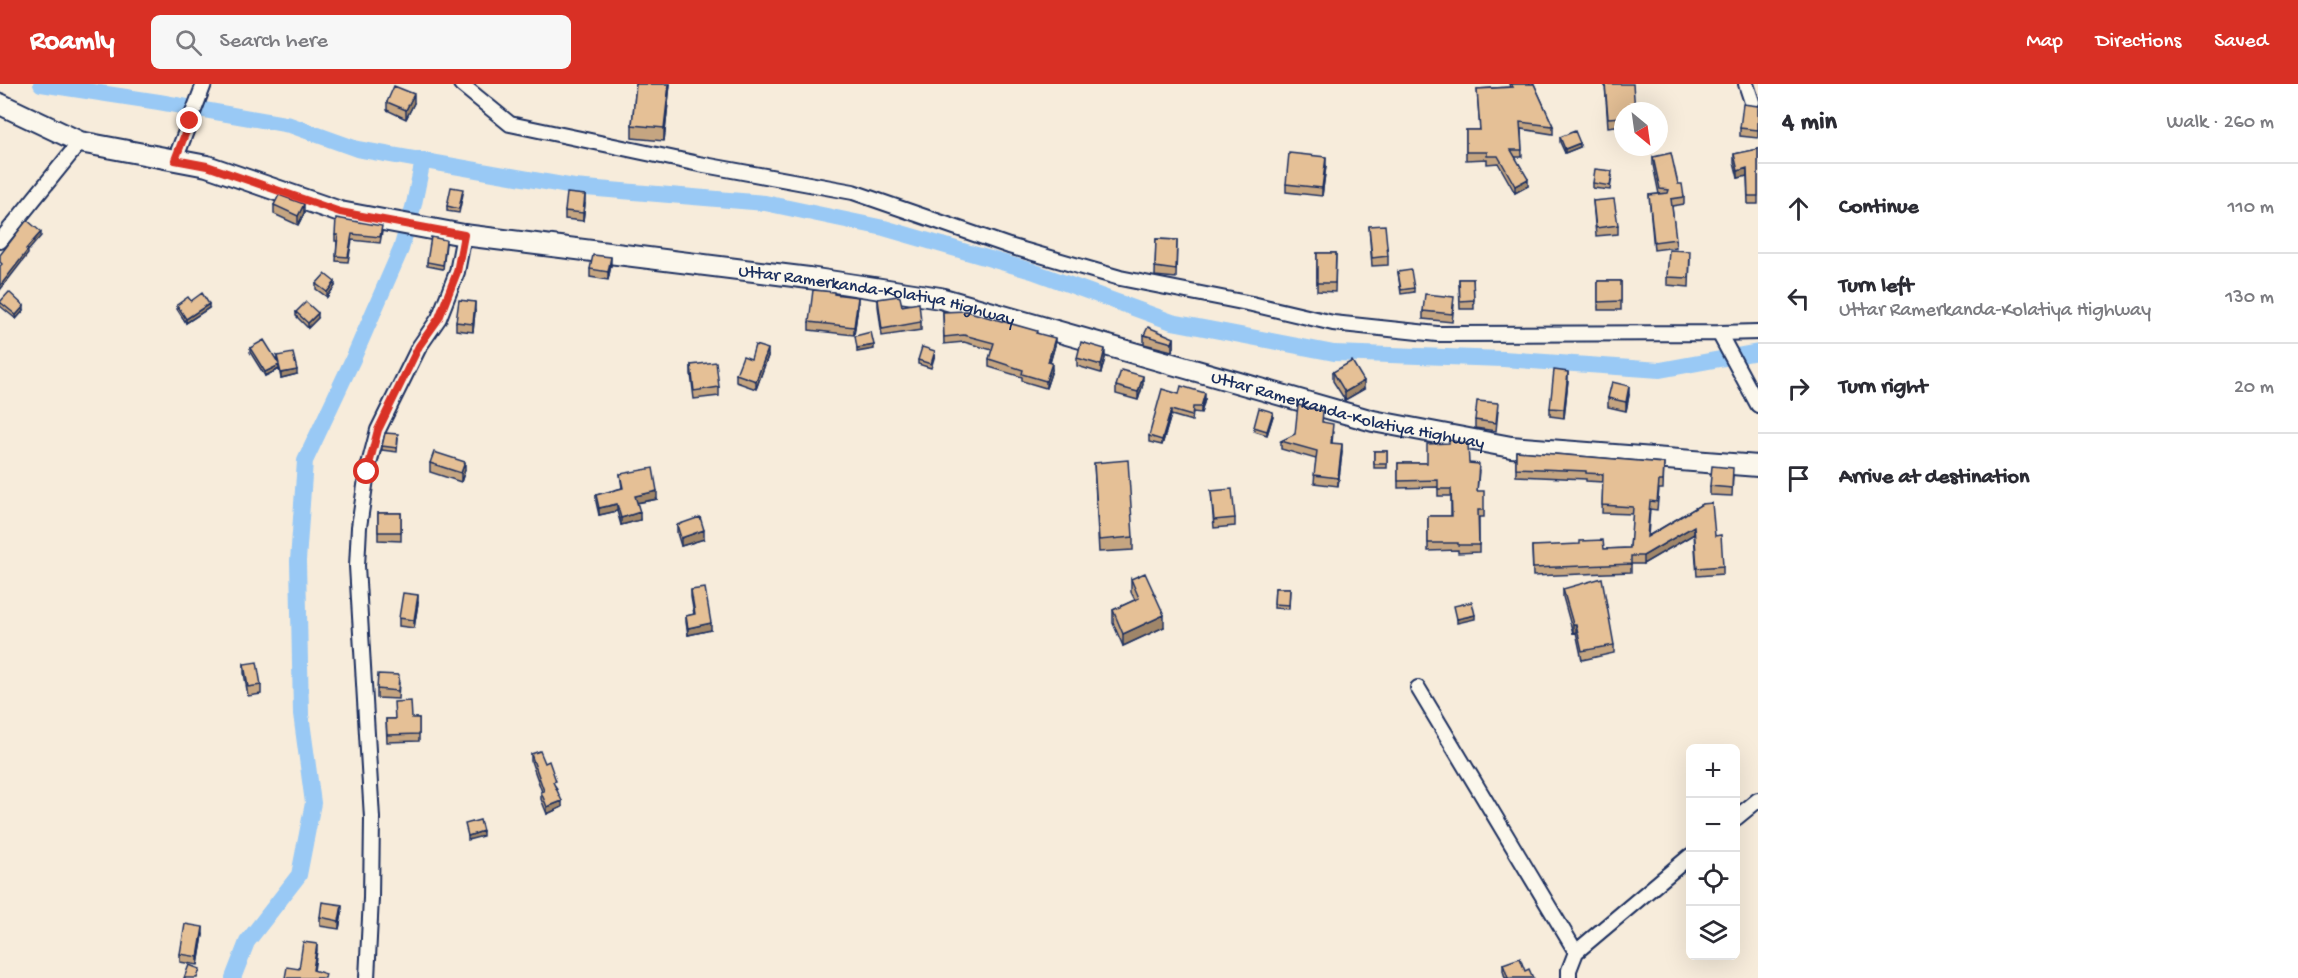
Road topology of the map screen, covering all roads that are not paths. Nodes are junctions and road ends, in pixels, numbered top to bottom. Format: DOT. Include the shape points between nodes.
graph roads {
  1 [pos="204,84"];
  2 [pos="461,84"];
  3 [pos="1746,84"];
  4 [pos="1752,102"];
  5 [pos="0,104"];
  6 [pos="80,142"];
  7 [pos="175,160"];
  8 [pos="458,233"];
  9 [pos="0,241"];
  10 [pos="1758,332"];
  11 [pos="1722,337"];
  12 [pos="1755,399"];
  13 [pos="1758,466"];
  14 [pos="1418,688"];
  15 [pos="1758,800"];
  16 [pos="1740,815"];
  17 [pos="1686,859"];
  18 [pos="1576,952"];
  19 [pos="367,978"];
  20 [pos="1569,978"];
  1 -- 7 [label="street"];
  2 -- 11 [label="street" via="510,124 853,192 1009,246 1120,278 1333,323 1437,334"];
  3 -- 4 [label="street"];
  5 -- 6 [label="street, Uttar Ramerkanda-Kolatiya Highway"];
  6 -- 7 [label="street, Uttar Ramerkanda-Kolatiya Highway"];
  6 -- 9 [label="street"];
  7 -- 8 [label="street, Uttar Ramerkanda-Kolatiya Highway" via="207,166 340,212"];
  8 -- 13 [label="street, Uttar Ramerkanda-Kolatiya Highway" via="940,298 1373,421 1512,447"];
  8 -- 19 [label="street" via="457,272 439,318 419,346 378,430 359,527 357,566 372,818"];
  10 -- 11 [label="street"];
  11 -- 12 [label="street"];
  14 -- 18 [label="street"];
  15 -- 16 [label="street"];
  17 -- 18 [label="street"];
  18 -- 20 [label="street"];
}
